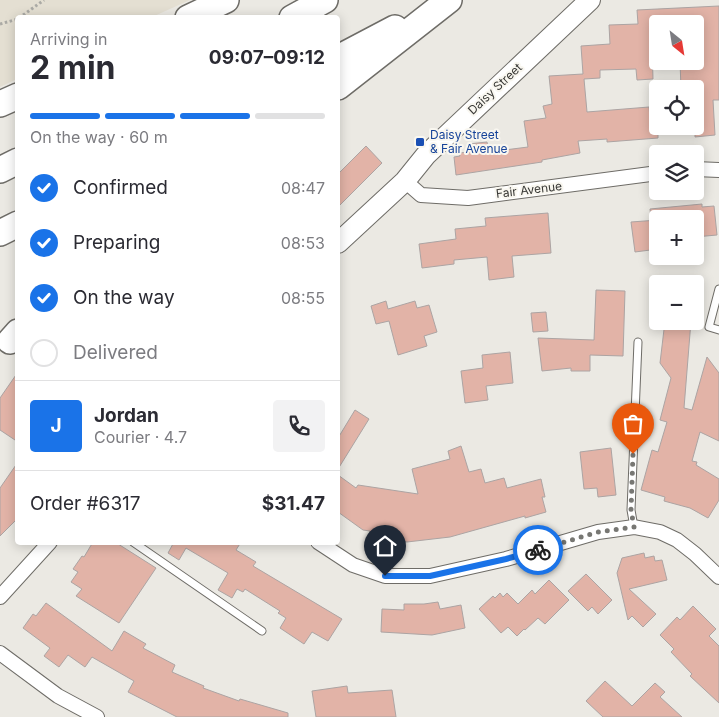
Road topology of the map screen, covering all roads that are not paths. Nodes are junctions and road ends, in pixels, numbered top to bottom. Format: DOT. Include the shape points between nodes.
graph roads {
  1 [pos="226,0"];
  2 [pos="325,0"];
  3 [pos="448,0"];
  4 [pos="590,0"];
  5 [pos="194,15"];
  6 [pos="298,15"];
  7 [pos="340,57"];
  8 [pos="340,85"];
  9 [pos="15,97"];
  10 [pos="0,104"];
  11 [pos="15,162"];
  12 [pos="704,169"];
  13 [pos="0,170"];
  14 [pos="719,170"];
  15 [pos="649,174"];
  16 [pos="405,181"];
  17 [pos="15,226"];
  18 [pos="0,233"];
  19 [pos="340,241"];
  20 [pos="719,289"];
  21 [pos="719,330"];
  22 [pos="638,342"];
  23 [pos="634,527"];
  24 [pos="47,545"];
  25 [pos="136,545"];
  26 [pos="322,545"];
  27 [pos="719,577"];
  28 [pos="0,597"];
  29 [pos="262,631"];
  30 [pos="0,653"];
  31 [pos="97,717"];
  1 -- 5 [label="highway"];
  2 -- 6 [label="highway"];
  3 -- 7 [label="highway"];
  3 -- 8 [label="highway"];
  4 -- 16 [label="street, Daisy Street" via="426,154"];
  9 -- 10 [label="highway"];
  11 -- 13 [label="highway"];
  12 -- 14 [label="street"];
  15 -- 16 [label="street, Fair Avenue" via="468,198 421,195"];
  16 -- 19 [label="street, Daisy Street"];
  17 -- 18 [label="highway"];
  20 -- 21 [label="lane" via="709,327"];
  22 -- 23 [label="lane" via="631,510"];
  23 -- 26 [label="street" via="598,532 506,559 430,576 385,576 352,565"];
  23 -- 27 [label="street" via="660,532 677,540"];
  24 -- 28 [label="street"];
  25 -- 29 [label="lane"];
  30 -- 31 [label="street" via="58,696"];
}
